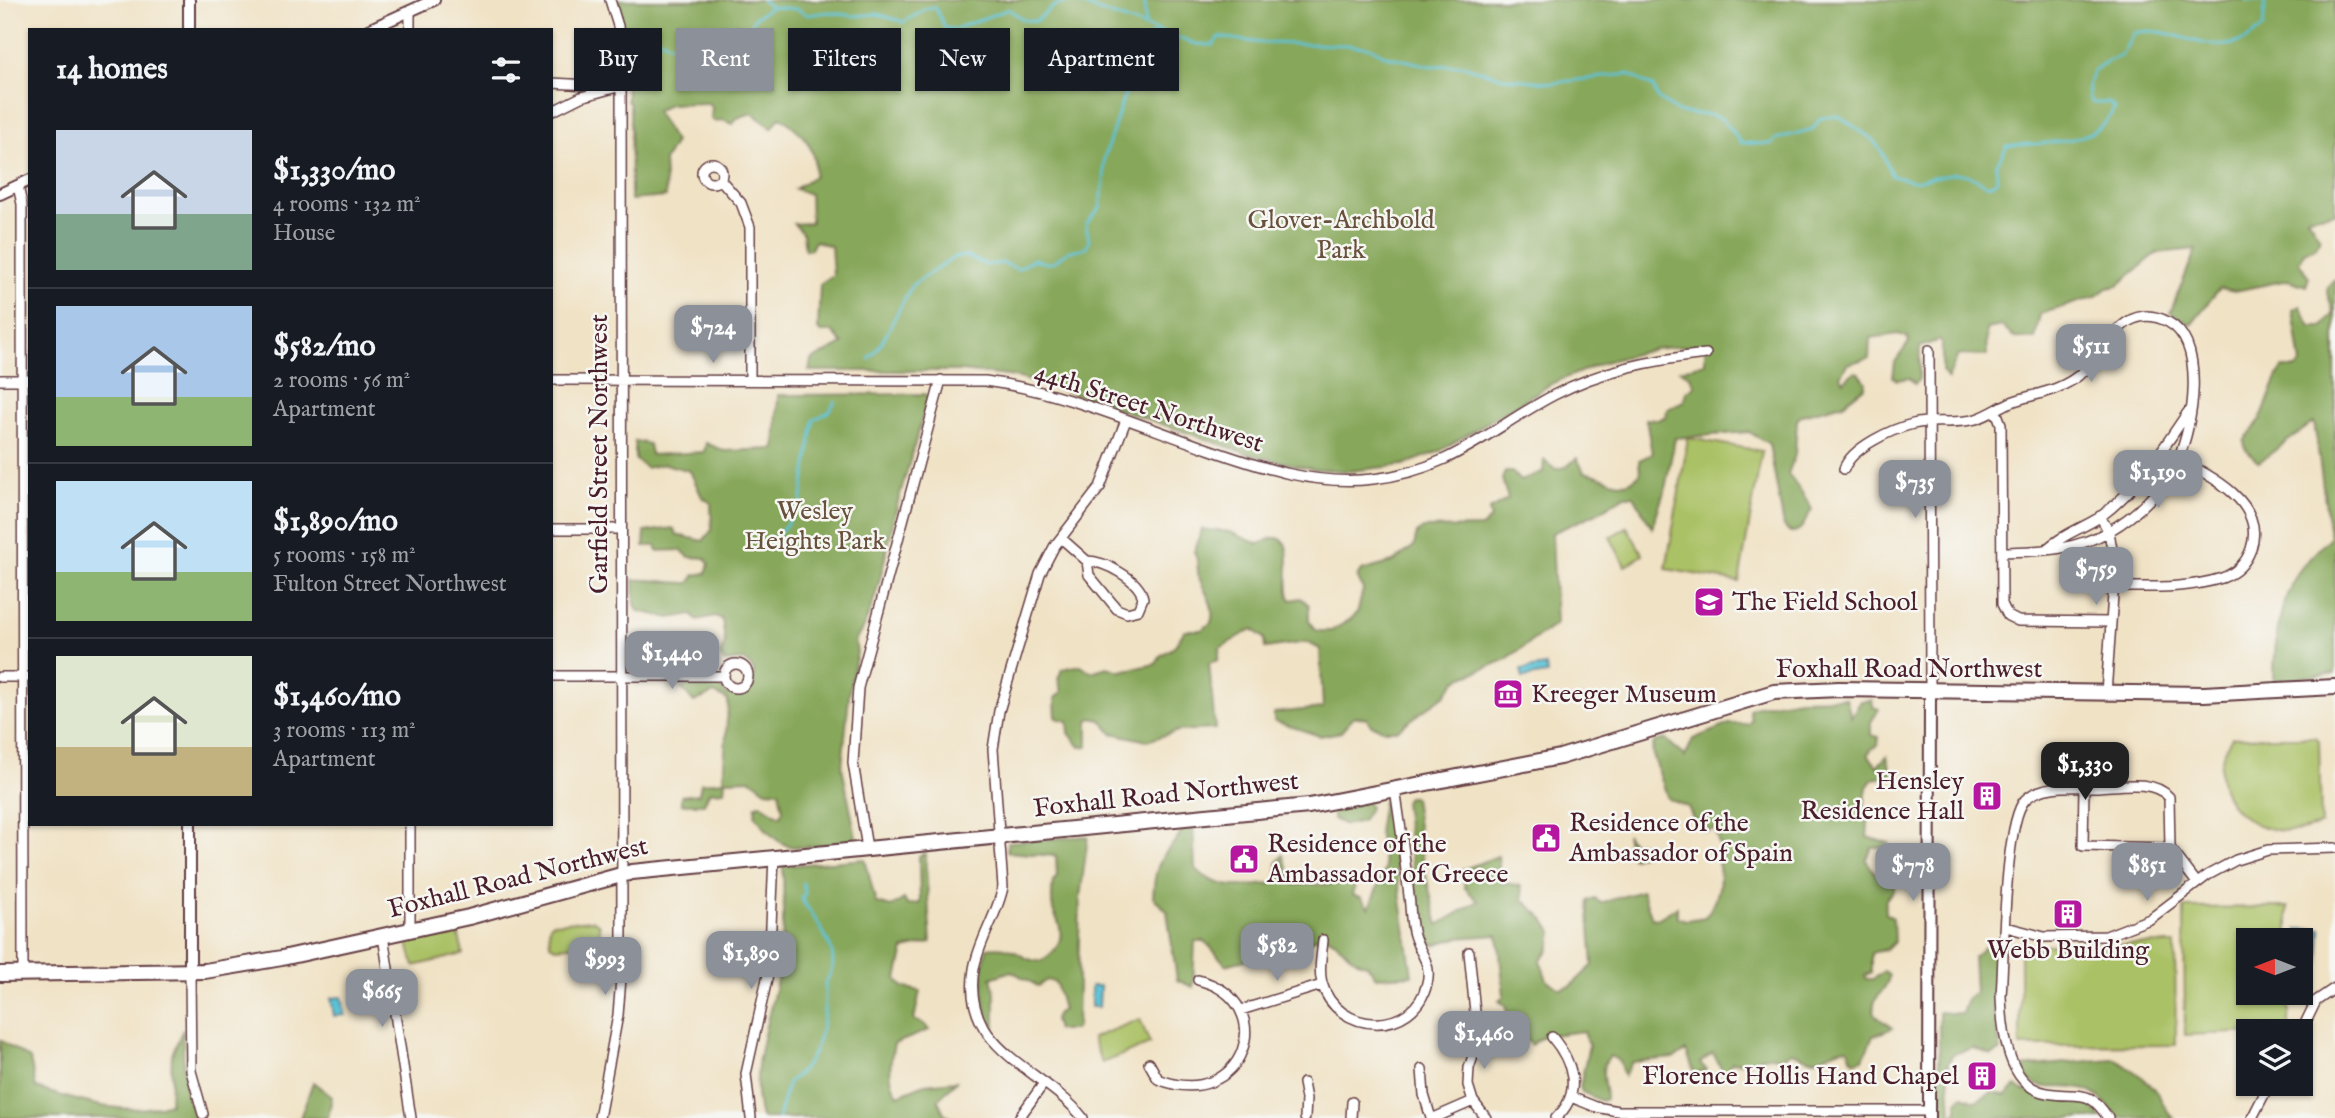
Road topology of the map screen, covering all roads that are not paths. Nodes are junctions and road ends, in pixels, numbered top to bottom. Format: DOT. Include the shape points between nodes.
graph roads {
  1 [pos="189,0"];
  2 [pos="434,0"];
  3 [pos="610,0"];
  4 [pos="410,11"];
  5 [pos="189,28"];
  6 [pos="372,28"];
  7 [pos="410,28"];
  8 [pos="618,28"];
  9 [pos="553,83"];
  10 [pos="574,84"];
  11 [pos="603,91"];
  12 [pos="621,91"];
  13 [pos="553,111"];
  14 [pos="720,179"];
  15 [pos="28,181"];
  16 [pos="18,186"];
  17 [pos="0,194"];
  18 [pos="1929,350"];
  19 [pos="1706,354"];
  20 [pos="0,380"];
  21 [pos="26,380"];
  22 [pos="553,380"];
  23 [pos="620,380"];
  24 [pos="750,380"];
  25 [pos="941,380"];
  26 [pos="1996,411"];
  27 [pos="2189,411"];
  28 [pos="1126,421"];
  29 [pos="1929,423"];
  30 [pos="2162,451"];
  31 [pos="2178,460"];
  32 [pos="1844,469"];
  33 [pos="2100,516"];
  34 [pos="553,529"];
  35 [pos="619,529"];
  36 [pos="2109,532"];
  37 [pos="1061,538"];
  38 [pos="2048,548"];
  39 [pos="2003,552"];
  40 [pos="1087,561"];
  41 [pos="2115,587"];
  42 [pos="2109,622"];
  43 [pos="553,676"];
  44 [pos="621,676"];
  45 [pos="724,676"];
  46 [pos="0,677"];
  47 [pos="26,677"];
  48 [pos="2335,687"];
  49 [pos="1930,690"];
  50 [pos="2106,693"];
  51 [pos="2084,787"];
  52 [pos="1395,790"];
  53 [pos="190,826"];
  54 [pos="410,826"];
  55 [pos="1000,836"];
  56 [pos="867,848"];
  57 [pos="2170,848"];
  58 [pos="2335,848"];
  59 [pos="774,857"];
  60 [pos="621,874"];
  61 [pos="2197,883"];
  62 [pos="2006,927"];
  63 [pos="410,930"];
  64 [pos="383,936"];
  65 [pos="1323,940"];
  66 [pos="1469,951"];
  67 [pos="190,972"];
  68 [pos="0,974"];
  69 [pos="23,974"];
  70 [pos="1198,980"];
  71 [pos="1322,985"];
  72 [pos="2335,988"];
  73 [pos="1241,1010"];
  74 [pos="2307,1019"];
  75 [pos="1552,1037"];
  76 [pos="1149,1063"];
  77 [pos="1422,1069"];
  78 [pos="1044,1083"];
  79 [pos="1303,1083"];
  80 [pos="2263,1096"];
  81 [pos="1570,1097"];
  82 [pos="1473,1101"];
  83 [pos="1352,1102"];
  84 [pos="203,1114"];
  85 [pos="1762,1114"];
  86 [pos="1929,1114"];
  87 [pos="411,1118"];
  88 [pos="598,1118"];
  89 [pos="751,1118"];
  90 [pos="1019,1118"];
  91 [pos="1083,1118"];
  92 [pos="1305,1118"];
  93 [pos="1351,1118"];
  94 [pos="1432,1118"];
  95 [pos="1486,1118"];
  96 [pos="1556,1118"];
  97 [pos="2108,1118"];
  98 [pos="2252,1118"];
  1 -- 5 [label="street"];
  2 -- 4 [label="street"];
  3 -- 8 [label="street, Garfield Street Northwest"];
  4 -- 6 [label="street"];
  4 -- 7 [label="street"];
  9 -- 10 [label="street"];
  11 -- 13 [label="street"];
  12 -- 23 [label="street, Garfield Street Northwest"];
  14 -- 24 [label="street" via="741,203 750,227"];
  15 -- 16 [label="street"];
  16 -- 17 [label="street"];
  16 -- 21 [label="street"];
  18 -- 29 [label="street"];
  19 -- 28 [label="street, 44th Street Northwest" via="1652,360 1587,380 1459,454 1413,472 1372,479 1284,474"];
  20 -- 21 [label="street"];
  21 -- 47 [label="street"];
  22 -- 23 [label="street, 44th Street Northwest"];
  23 -- 24 [label="street, 44th Street Northwest"];
  23 -- 35 [label="street, Garfield Street Northwest"];
  24 -- 25 [label="street, 44th Street Northwest"];
  25 -- 28 [label="street, 44th Street Northwest" via="1024,388"];
  25 -- 56 [label="street" via="858,688 853,763"];
  26 -- 27 [label="street" via="2077,377 2124,323 2146,317 2168,322 2186,340 2194,362"];
  26 -- 29 [label="street" via="1965,422"];
  26 -- 39 [label="street" via="2001,424"];
  27 -- 30 [label="street"];
  27 -- 31 [label="street"];
  28 -- 37 [label="street" via="1100,486"];
  29 -- 32 [label="street" via="1914,424 1859,449"];
  29 -- 49 [label="street"];
  30 -- 31 [label="street"];
  30 -- 33 [label="street"];
  31 -- 36 [label="street" via="2148,500"];
  31 -- 41 [label="street" via="2243,502 2253,521 2250,552 2240,568 2222,578 2169,587"];
  33 -- 36 [label="street"];
  33 -- 38 [label="street"];
  34 -- 35 [label="street"];
  35 -- 44 [label="street, Garfield Street Northwest"];
  36 -- 38 [label="street" via="2074,547"];
  36 -- 41 [label="street"];
  37 -- 40 [label="street"];
  37 -- 55 [label="street" via="1034,587 995,726"];
  38 -- 39 [label="street"];
  39 -- 42 [label="street" via="2002,604 2008,616 2018,621"];
  40 -- 40 [label="street" via="1089,576 1116,608 1127,613 1138,610 1143,601 1139,588 1100,561"];
  41 -- 42 [label="street"];
  42 -- 50 [label="street"];
  43 -- 44 [label="street"];
  44 -- 45 [label="street"];
  44 -- 60 [label="street, Garfield Street Northwest"];
  46 -- 47 [label="street"];
  47 -- 69 [label="street"];
  48 -- 50 [label="main road, Foxhall Road Northwest" via="2214,694"];
  49 -- 50 [label="main road, Foxhall Road Northwest"];
  49 -- 52 [label="main road, Foxhall Road Northwest" via="1774,692 1567,755"];
  49 -- 86 [label="street"];
  51 -- 57 [label="street" via="2154,786 2163,790 2171,810"];
  51 -- 57 [label="street" via="2083,846"];
  51 -- 62 [label="street" via="2039,792 2020,807 2011,846"];
  52 -- 55 [label="main road, Foxhall Road Northwest" via="1286,809"];
  52 -- 71 [label="street" via="1414,934 1429,968 1426,988 1406,1014 1374,1024 1341,1013"];
  53 -- 67 [label="street"];
  54 -- 63 [label="street"];
  55 -- 56 [label="main road, Foxhall Road Northwest"];
  55 -- 78 [label="street" via="1003,887 975,967 974,997 995,1044"];
  56 -- 59 [label="main road, Foxhall Road Northwest"];
  57 -- 61 [label="street"];
  58 -- 61 [label="street" via="2268,850 2236,860"];
  59 -- 60 [label="main road, Foxhall Road Northwest"];
  59 -- 89 [label="street" via="769,970 747,1065"];
  60 -- 63 [label="main road, Foxhall Road Northwest"];
  60 -- 88 [label="street, Garfield Street Northwest" via="620,1001"];
  61 -- 62 [label="street" via="2150,919 2106,936 2044,937"];
  62 -- 97 [label="street" via="2002,1018 2017,1073 2023,1083 2040,1092 2086,1095"];
  63 -- 64 [label="main road, Foxhall Road Northwest"];
  64 -- 67 [label="main road, Foxhall Road Northwest"];
  64 -- 87 [label="street"];
  65 -- 71 [label="street"];
  66 -- 82 [label="street" via="1481,1032 1469,1069"];
  67 -- 69 [label="main road, Foxhall Road Northwest"];
  67 -- 84 [label="street" via="191,1071"];
  68 -- 69 [label="main road, Foxhall Road Northwest"];
  70 -- 73 [label="street" via="1224,990"];
  71 -- 73 [label="street"];
  72 -- 74 [label="street" via="2316,1001"];
  73 -- 76 [label="street" via="1243,1052 1216,1082 1191,1087 1164,1081 1156,1077"];
  75 -- 81 [label="street" via="1572,1071"];
  77 -- 94 [label="street"];
  78 -- 90 [label="street"];
  78 -- 91 [label="street"];
  79 -- 92 [label="street"];
  80 -- 98 [label="street"];
  81 -- 85 [label="street" via="1615,1110"];
  81 -- 96 [label="street"];
  82 -- 94 [label="street"];
  82 -- 95 [label="street"];
  83 -- 93 [label="street"];
  85 -- 86 [label="street"];
}
